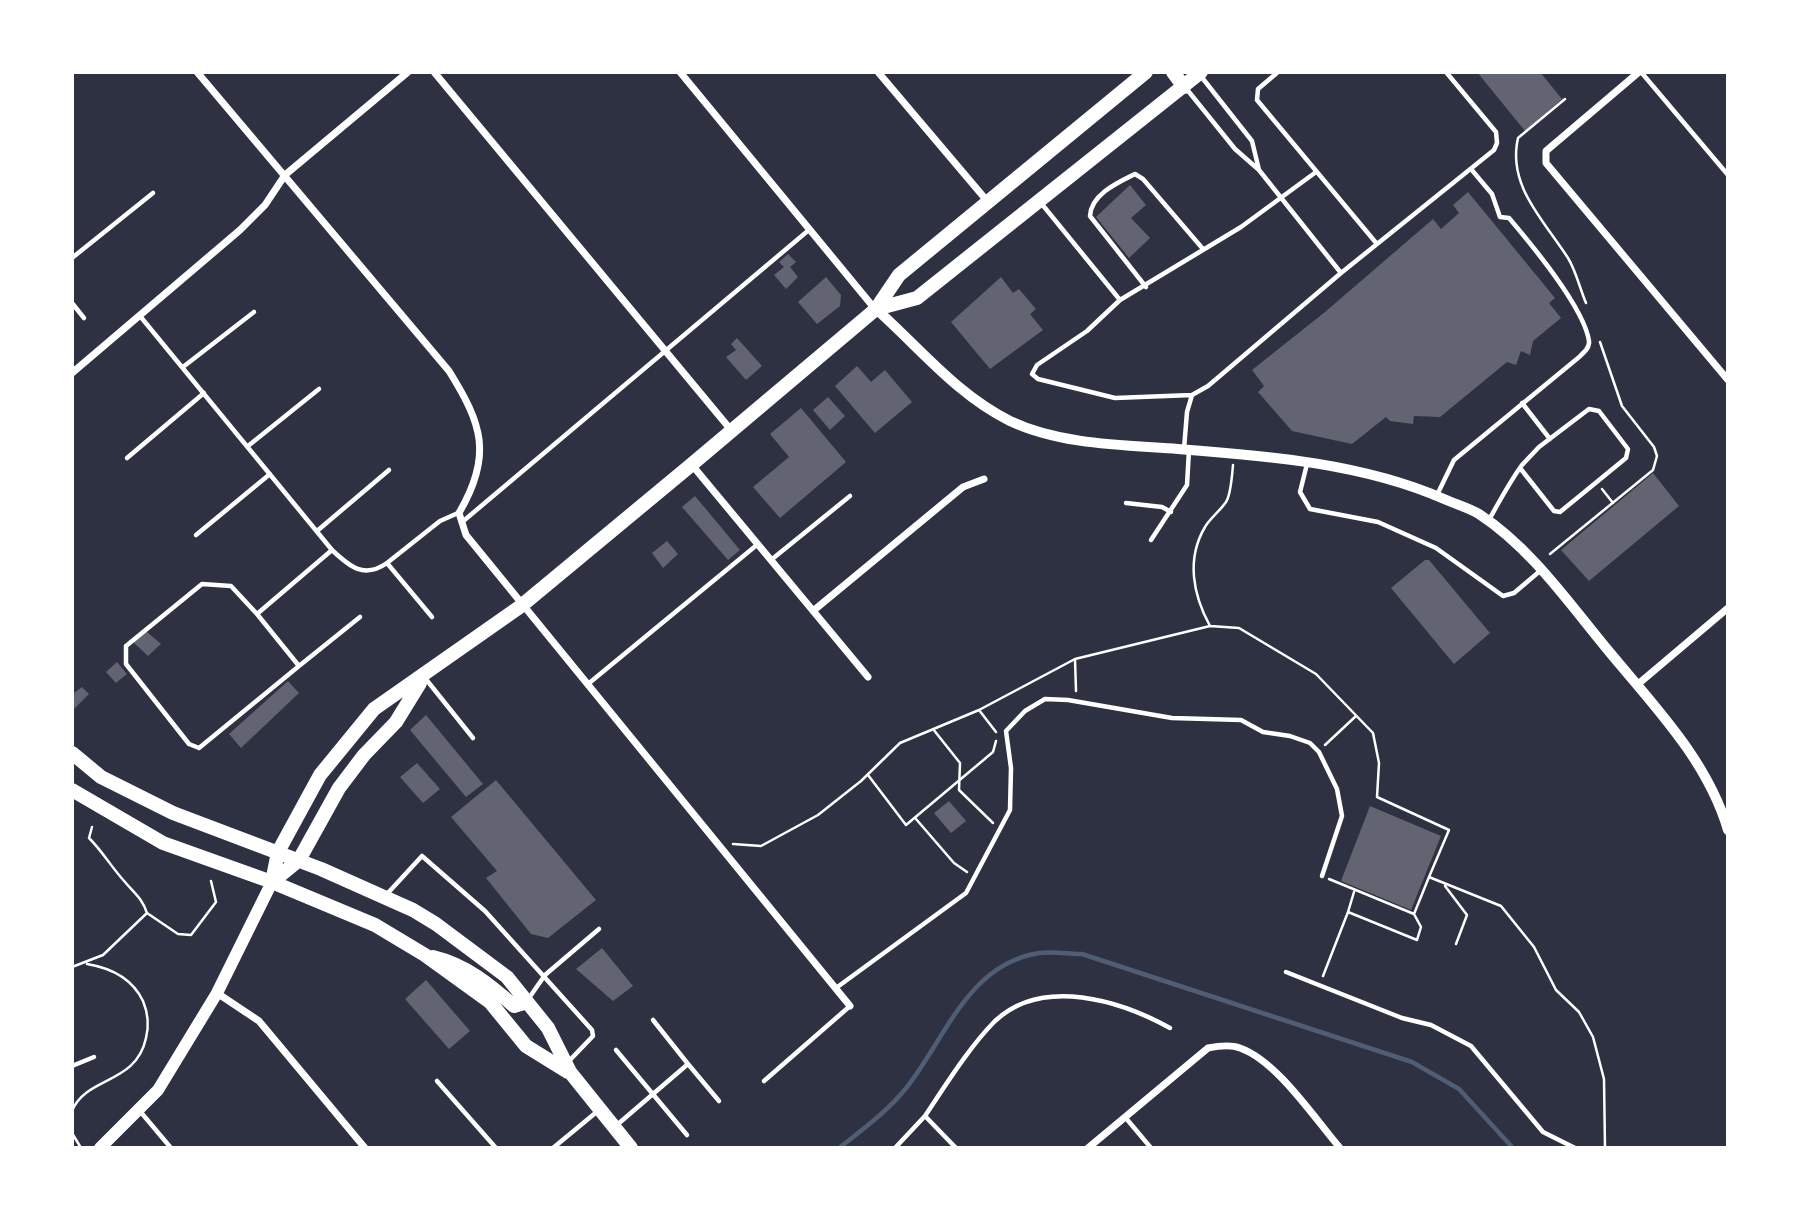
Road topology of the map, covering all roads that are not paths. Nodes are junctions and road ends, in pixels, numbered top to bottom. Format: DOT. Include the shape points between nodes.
graph roads {
  1 [pos="197,72"];
  2 [pos="408,72"];
  3 [pos="433,72"];
  4 [pos="680,72"];
  5 [pos="878,72"];
  6 [pos="1146,72"];
  7 [pos="1173,72"];
  8 [pos="1200,72"];
  9 [pos="1278,72"];
  10 [pos="1446,72"];
  11 [pos="1640,72"];
  12 [pos="1184,87"];
  13 [pos="1471,169"];
  14 [pos="1259,170"];
  15 [pos="1315,172"];
  16 [pos="285,175"];
  17 [pos="1728,175"];
  18 [pos="153,193"];
  19 [pos="1282,199"];
  20 [pos="1040,202"];
  21 [pos="988,203"];
  22 [pos="811,228"];
  23 [pos="1377,244"];
  24 [pos="1203,249"];
  25 [pos="72,258"];
  26 [pos="1341,273"];
  27 [pos="1146,286"];
  28 [pos="1120,300"];
  29 [pos="72,303"];
  30 [pos="876,309"];
  31 [pos="254,312"];
  32 [pos="140,316"];
  33 [pos="84,318"];
  34 [pos="663,351"];
  35 [pos="183,367"];
  36 [pos="72,373"];
  37 [pos="1728,380"];
  38 [pos="319,389"];
  39 [pos="204,393"];
  40 [pos="1192,395"];
  41 [pos="1522,403"];
  42 [pos="731,430"];
  43 [pos="1550,439"];
  44 [pos="248,446"];
  45 [pos="1187,449"];
  46 [pos="127,458"];
  47 [pos="1307,464"];
  48 [pos="691,465"];
  49 [pos="1520,468"];
  50 [pos="389,470"];
  51 [pos="270,474"];
  52 [pos="984,479"];
  53 [pos="850,496"];
  54 [pos="1436,496"];
  55 [pos="1126,503"];
  56 [pos="1171,512"];
  57 [pos="459,513"];
  58 [pos="1488,522"];
  59 [pos="461,523"];
  60 [pos="317,531"];
  61 [pos="196,535"];
  62 [pos="1151,540"];
  63 [pos="758,544"];
  64 [pos="332,550"];
  65 [pos="771,560"];
  66 [pos="387,563"];
  67 [pos="1541,570"];
  68 [pos="521,606"];
  69 [pos="1728,608"];
  70 [pos="813,611"];
  71 [pos="257,614"];
  72 [pos="360,617"];
  73 [pos="432,617"];
  74 [pos="299,666"];
  75 [pos="424,677"];
  76 [pos="868,677"];
  77 [pos="587,685"];
  78 [pos="1637,685"];
  79 [pos="473,738"];
  80 [pos="72,753"];
  81 [pos="72,790"];
  82 [pos="1728,830"];
  83 [pos="278,852"];
  84 [pos="299,860"];
  85 [pos="1322,876"];
  86 [pos="272,882"];
  87 [pos="385,897"];
  88 [pos="599,929"];
  89 [pos="425,955"];
  90 [pos="1286,972"];
  91 [pos="545,975"];
  92 [pos="835,988"];
  93 [pos="217,993"];
  94 [pos="527,1002"];
  95 [pos="850,1006"];
  96 [pos="653,1020"];
  97 [pos="1170,1028"];
  98 [pos="616,1050"];
  99 [pos="94,1057"];
  100 [pos="688,1064"];
  101 [pos="72,1066"];
  102 [pos="568,1068"];
  103 [pos="437,1081"];
  104 [pos="764,1081"];
  105 [pos="654,1093"];
  106 [pos="719,1101"];
  107 [pos="139,1109"];
  108 [pos="600,1110"];
  109 [pos="925,1116"];
  110 [pos="1125,1117"];
  111 [pos="614,1127"];
  112 [pos="687,1135"];
  113 [pos="100,1148"];
  114 [pos="171,1148"];
  115 [pos="365,1148"];
  116 [pos="496,1148"];
  117 [pos="554,1148"];
  118 [pos="631,1148"];
  119 [pos="895,1148"];
  120 [pos="956,1148"];
  121 [pos="1088,1148"];
  122 [pos="1151,1148"];
  123 [pos="1340,1148"];
  124 [pos="1575,1148"];
  1 -- 16 [label="street"];
  2 -- 16 [label="street"];
  3 -- 34 [label="street"];
  4 -- 22 [label="street"];
  5 -- 21 [label="street"];
  6 -- 21 [label="main road"];
  7 -- 12 [label="main road"];
  8 -- 12 [label="main road"];
  8 -- 14 [label="lane" via="1252,141"];
  9 -- 15 [label="lane" via="1258,89 1257,100"];
  10 -- 13 [label="lane" via="1496,132 1494,150"];
  11 -- 17 [label="lane"];
  11 -- 37 [label="street" via="1546,151 1546,163"];
  12 -- 14 [label="lane" via="1235,149"];
  12 -- 20 [label="main road"];
  13 -- 23 [label="lane"];
  13 -- 41 [label="lane" via="1492,194 1500,217 1509,218 1537,252 1576,310 1589,341 1578,358"];
  14 -- 19 [label="lane"];
  15 -- 19 [label="lane"];
  15 -- 23 [label="lane"];
  16 -- 32 [label="street" via="265,205 240,230"];
  16 -- 57 [label="street" via="449,371 474,411 479,460"];
  18 -- 25 [label="lane"];
  19 -- 24 [label="lane"];
  19 -- 26 [label="lane"];
  20 -- 28 [label="lane"];
  20 -- 30 [label="main road" via="918,298"];
  21 -- 30 [label="main road" via="899,275"];
  22 -- 30 [label="street"];
  22 -- 34 [label="lane"];
  23 -- 26 [label="lane"];
  24 -- 27 [label="lane"];
  24 -- 27 [label="lane" via="1143,179 1135,174 1118,182 1096,201 1090,216"];
  26 -- 40 [label="lane"];
  27 -- 28 [label="lane"];
  28 -- 40 [label="lane" via="1087,331 1037,365 1032,374 1115,398"];
  29 -- 33 [label="lane"];
  30 -- 42 [label="main road"];
  30 -- 45 [label="street" via="955,387 1012,421 1044,433 1103,443"];
  31 -- 35 [label="lane"];
  32 -- 35 [label="lane"];
  32 -- 36 [label="street"];
  34 -- 42 [label="street"];
  34 -- 59 [label="lane"];
  35 -- 39 [label="lane"];
  38 -- 44 [label="lane"];
  39 -- 44 [label="lane"];
  39 -- 46 [label="lane"];
  40 -- 45 [label="lane"];
  41 -- 43 [label="lane"];
  41 -- 54 [label="lane" via="1454,460"];
  42 -- 48 [label="main road"];
  43 -- 49 [label="lane"];
  43 -- 49 [label="lane" via="1589,409 1598,411 1629,453 1560,512"];
  44 -- 51 [label="lane"];
  45 -- 47 [label="street"];
  45 -- 56 [label="lane" via="1187,485"];
  47 -- 54 [label="street" via="1408,483"];
  47 -- 67 [label="lane" via="1300,492 1310,509 1378,522 1436,548 1503,596 1514,593"];
  48 -- 63 [label="street"];
  48 -- 68 [label="main road"];
  49 -- 58 [label="lane"];
  50 -- 60 [label="lane"];
  51 -- 60 [label="lane"];
  51 -- 61 [label="lane"];
  52 -- 70 [label="street" via="963,487"];
  53 -- 65 [label="lane"];
  54 -- 58 [label="street"];
  55 -- 56 [label="lane"];
  56 -- 62 [label="lane"];
  57 -- 59 [label="street"];
  57 -- 66 [label="lane" via="440,521"];
  58 -- 67 [label="street"];
  59 -- 68 [label="street"];
  60 -- 64 [label="lane"];
  63 -- 65 [label="street"];
  63 -- 77 [label="lane"];
  64 -- 66 [label="lane" via="359,571"];
  64 -- 71 [label="lane"];
  65 -- 70 [label="street"];
  66 -- 73 [label="lane"];
  67 -- 78 [label="street"];
  68 -- 75 [label="main road"];
  68 -- 77 [label="street"];
  69 -- 78 [label="street"];
  70 -- 76 [label="street"];
  71 -- 74 [label="lane"];
  71 -- 74 [label="lane" via="231,586 202,584 126,646 126,664 189,744 199,748"];
  72 -- 74 [label="lane"];
  75 -- 79 [label="lane"];
  75 -- 83 [label="main road" via="374,709 346,740 320,775"];
  75 -- 84 [label="main road" via="396,722 339,788"];
  77 -- 92 [label="street"];
  78 -- 82 [label="street" via="1696,761"];
  80 -- 83 [label="main road" via="101,777 173,813"];
  81 -- 86 [label="main road" via="163,843"];
  83 -- 84 [label="main road"];
  83 -- 86 [label="main road"];
  84 -- 86 [label="main road"];
  84 -- 87 [label="main road"];
  85 -- 92 [label="lane" via="1342,816 1337,789 1311,743 1263,732 1241,720 1172,718 1045,699 1006,731 1010,810 966,893"];
  86 -- 89 [label="main road" via="375,925"];
  86 -- 93 [label="main road"];
  87 -- 91 [label="lane" via="416,859 426,857"];
  87 -- 94 [label="main road" via="436,924 508,977"];
  88 -- 91 [label="lane"];
  89 -- 94 [label="main road" via="471,971 514,1006"];
  89 -- 102 [label="main road" via="490,1002 526,1046"];
  90 -- 124 [label="lane" via="1431,1025 1471,1046 1543,1132"];
  91 -- 94 [label="lane"];
  91 -- 102 [label="lane" via="592,1030 593,1036"];
  92 -- 95 [label="street"];
  93 -- 107 [label="main road" via="158,1090"];
  93 -- 115 [label="street" via="259,1021"];
  94 -- 102 [label="main road" via="548,1028"];
  95 -- 104 [label="lane"];
  96 -- 100 [label="lane"];
  97 -- 109 [label="lane" via="1095,998 1062,997 1019,1006 995,1022"];
  98 -- 105 [label="lane"];
  99 -- 101 [label="lane"];
  100 -- 105 [label="lane"];
  100 -- 106 [label="lane"];
  102 -- 108 [label="main road"];
  103 -- 116 [label="lane"];
  105 -- 111 [label="lane"];
  105 -- 112 [label="lane"];
  107 -- 113 [label="main road"];
  107 -- 114 [label="lane"];
  108 -- 111 [label="main road"];
  108 -- 117 [label="lane"];
  109 -- 119 [label="lane"];
  109 -- 120 [label="lane"];
  110 -- 121 [label="street"];
  110 -- 122 [label="lane"];
  110 -- 123 [label="street" via="1208,1048 1241,1048 1270,1066"];
  111 -- 118 [label="main road"];
}
